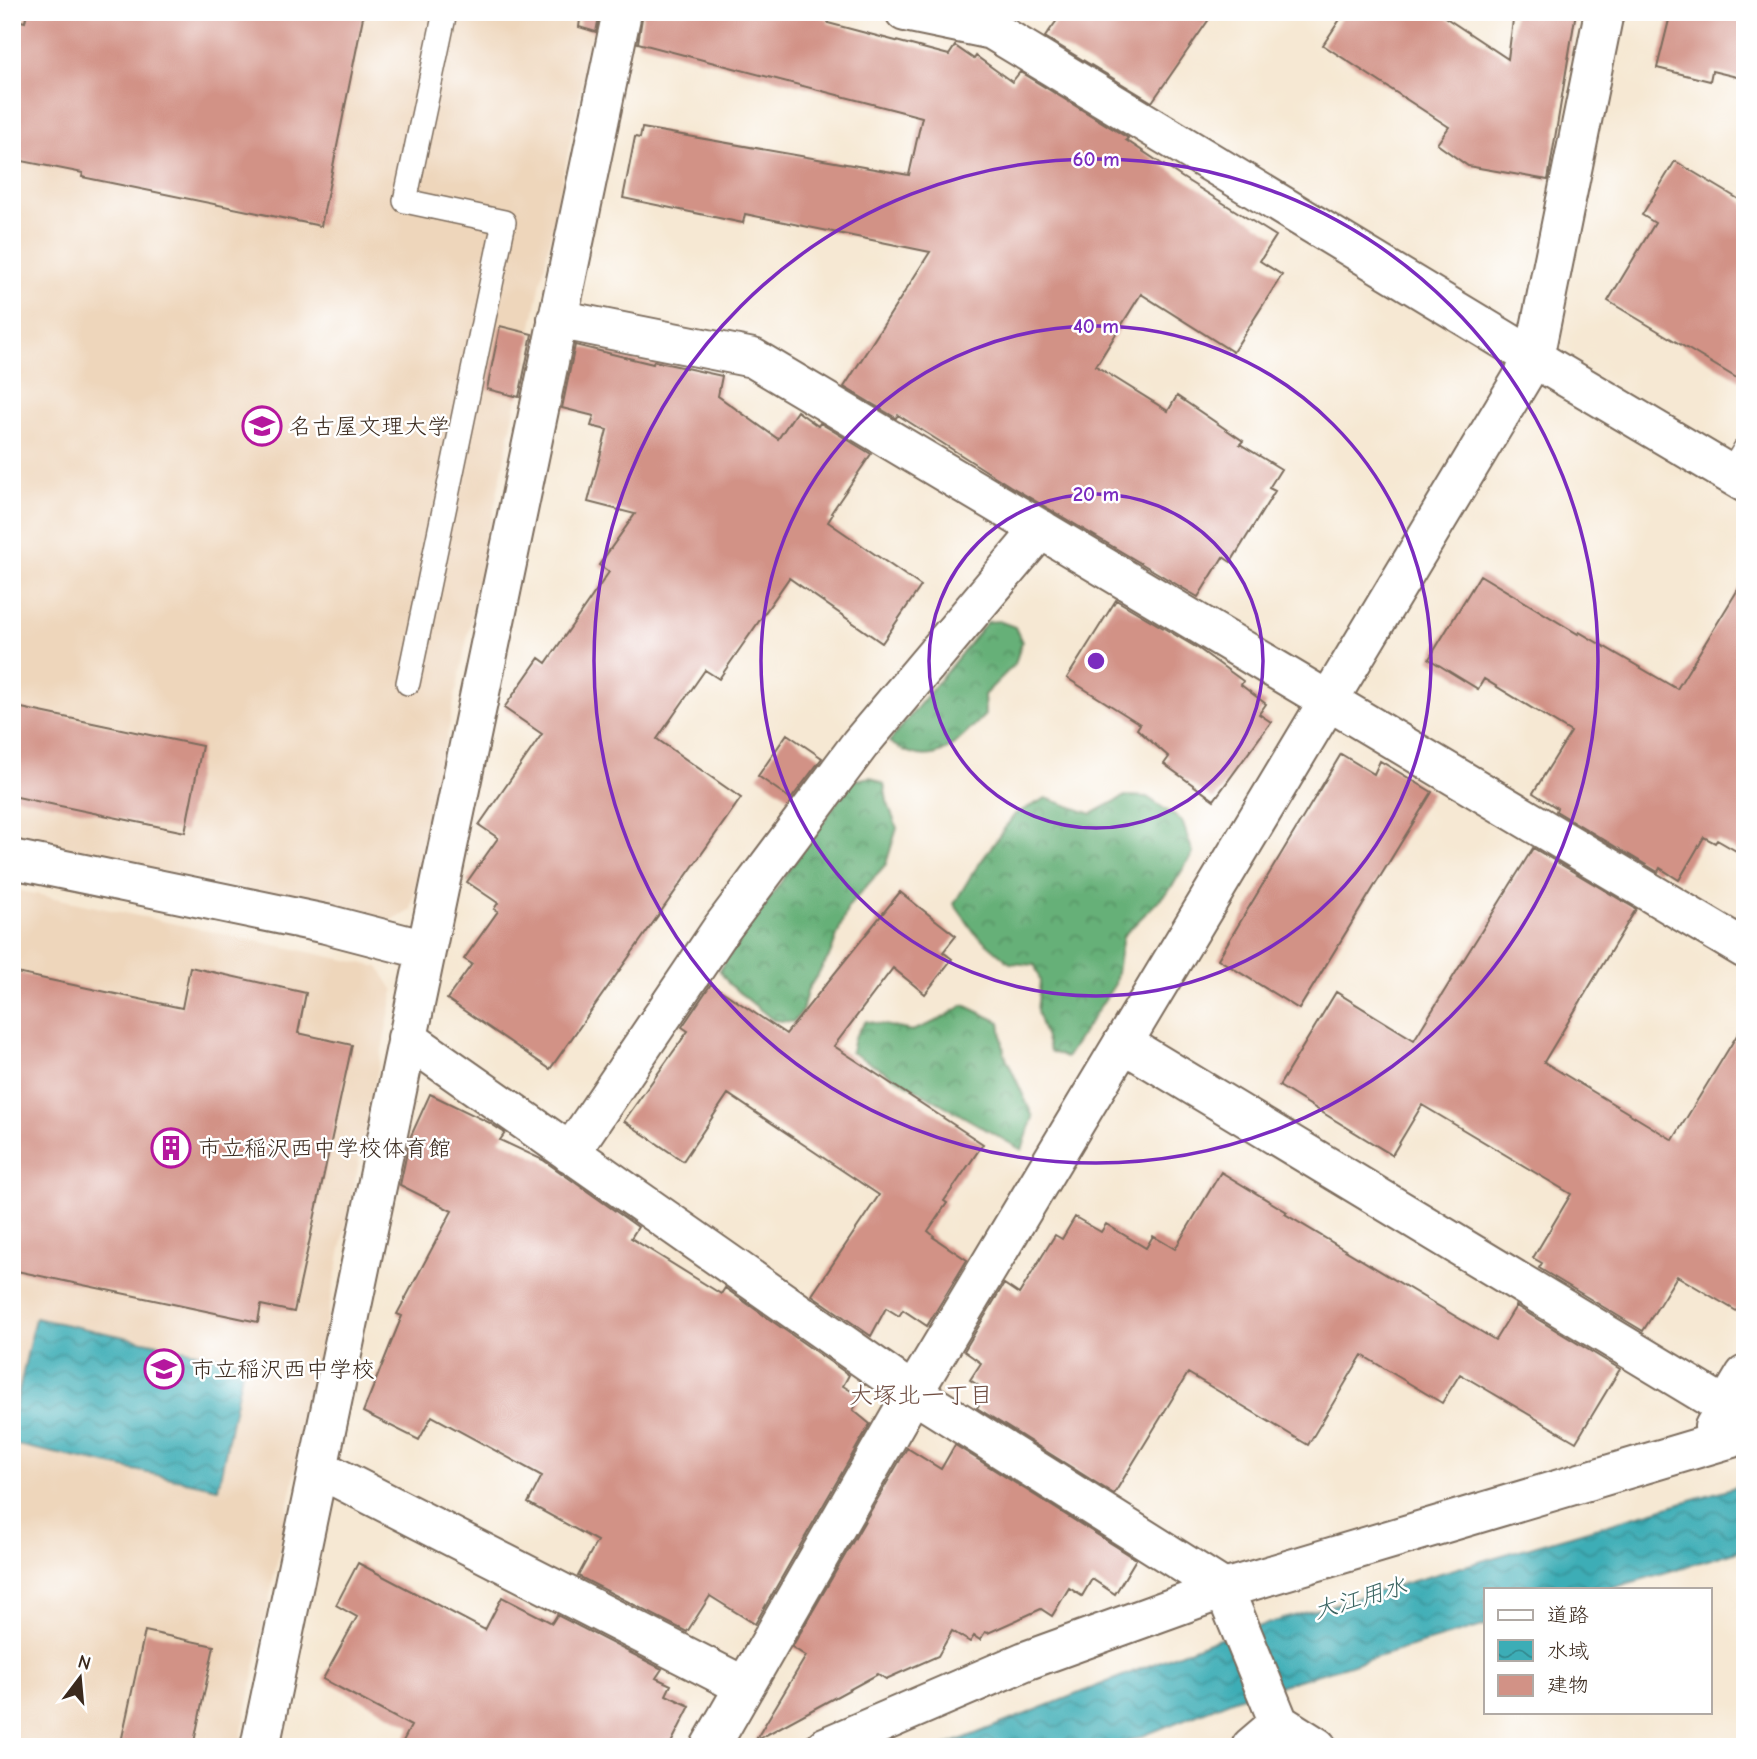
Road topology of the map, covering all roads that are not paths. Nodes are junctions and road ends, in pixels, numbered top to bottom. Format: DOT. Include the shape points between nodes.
graph roads {
  1 [pos="444,12"];
  2 [pos="622,12"];
  3 [pos="1604,12"];
  4 [pos="911,13"];
  5 [pos="557,319"];
  6 [pos="1534,358"];
  7 [pos="1740,469"];
  8 [pos="1041,529"];
  9 [pos="408,683"];
  10 [pos="1328,701"];
  11 [pos="12,859"];
  12 [pos="1745,949"];
  13 [pos="426,950"];
  14 [pos="408,1038"];
  15 [pos="1123,1043"];
  16 [pos="570,1153"];
  17 [pos="913,1393"];
  18 [pos="1739,1405"];
  19 [pos="318,1468"];
  20 [pos="1230,1604"];
  21 [pos="744,1686"];
  22 [pos="1267,1725"];
  23 [pos="260,1747"];
  24 [pos="710,1747"];
  25 [pos="825,1747"];
  26 [pos="1317,1747"];
  1 -- 9 [label="lane" via="405,201 505,222"];
  2 -- 5 [label="street"];
  3 -- 6 [label="street"];
  4 -- 6 [label="street" via="992,30"];
  5 -- 8 [label="street" via="753,358"];
  5 -- 13 [label="street"];
  6 -- 7 [label="street"];
  6 -- 10 [label="street"];
  8 -- 10 [label="street"];
  8 -- 16 [label="street" via="860,744 722,928"];
  10 -- 12 [label="street"];
  10 -- 15 [label="street"];
  11 -- 13 [label="street" via="326,924"];
  13 -- 14 [label="street"];
  14 -- 16 [label="street"];
  14 -- 19 [label="street"];
  15 -- 17 [label="street"];
  15 -- 18 [label="street"];
  16 -- 17 [label="street"];
  17 -- 20 [label="street"];
  17 -- 21 [label="street"];
  18 -- 20 [label="street" via="1702,1447"];
  19 -- 21 [label="street"];
  19 -- 23 [label="street"];
  20 -- 22 [label="street"];
  20 -- 25 [label="street" via="1025,1661"];
  21 -- 24 [label="street"];
  22 -- 26 [label="street"];
}
